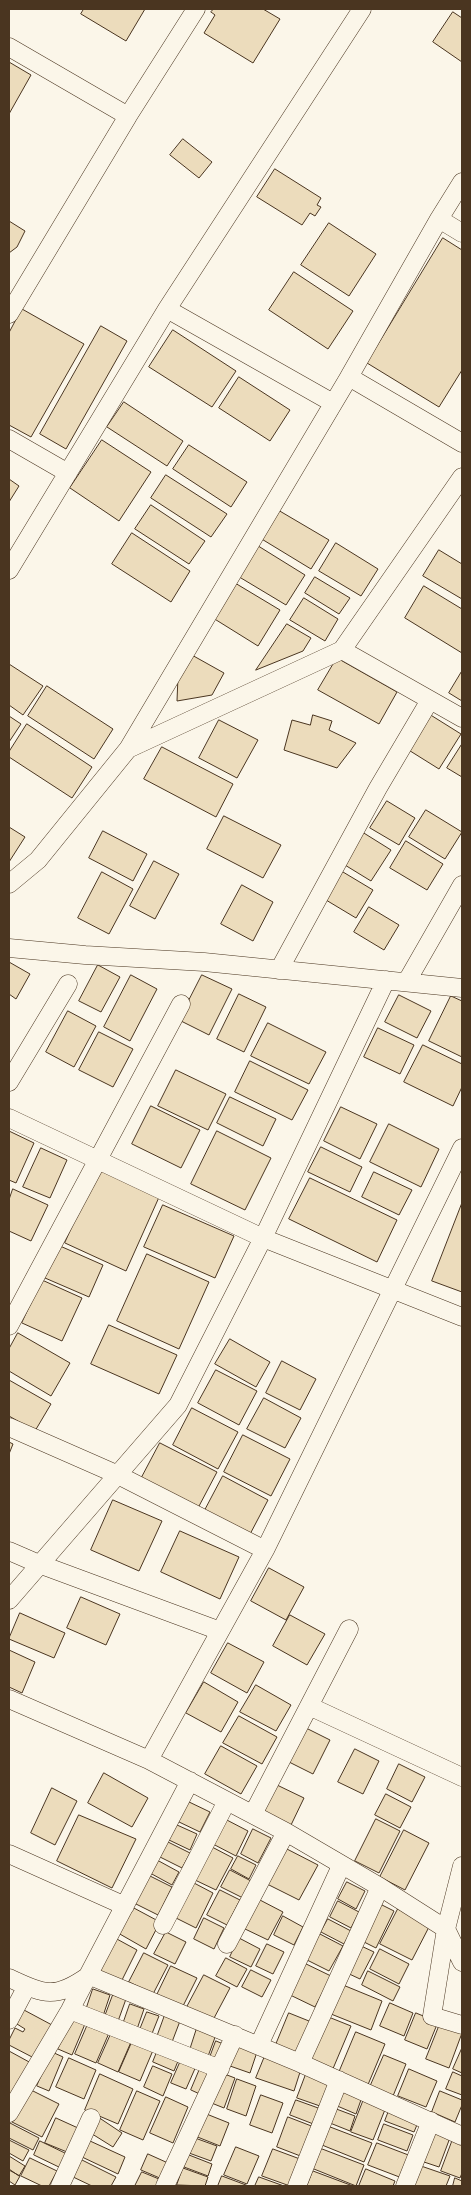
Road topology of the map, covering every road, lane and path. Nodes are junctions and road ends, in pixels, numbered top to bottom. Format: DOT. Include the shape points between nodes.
graph roads {
  1 [pos="196,9"];
  2 [pos="362,9"];
  3 [pos="9,47"];
  4 [pos="128,116"];
  5 [pos="462,182"];
  6 [pos="439,220"];
  7 [pos="462,233"];
  8 [pos="167,309"];
  9 [pos="9,314"];
  10 [pos="349,377"];
  11 [pos="333,403"];
  12 [pos="9,439"];
  13 [pos="462,443"];
  14 [pos="68,473"];
  15 [pos="462,478"];
  16 [pos="9,570"];
  17 [pos="342,650"];
  18 [pos="430,700"];
  19 [pos="462,718"];
  20 [pos="128,749"];
  21 [pos="9,884"];
  22 [pos="462,885"];
  23 [pos="9,948"];
  24 [pos="279,970"];
  25 [pos="386,980"];
  26 [pos="407,981"];
  27 [pos="68,984"];
  28 [pos="462,988"];
  29 [pos="181,1004"];
  30 [pos="9,1082"];
  31 [pos="9,1118"];
  32 [pos="462,1148"];
  33 [pos="98,1160"];
  34 [pos="263,1238"];
  35 [pos="393,1288"];
  36 [pos="462,1317"];
  37 [pos="9,1326"];
  38 [pos="9,1427"];
  39 [pos="116,1474"];
  40 [pos="264,1550"];
  41 [pos="9,1551"];
  42 [pos="39,1564"];
  43 [pos="9,1600"];
  44 [pos="349,1629"];
  45 [pos="220,1631"];
  46 [pos="9,1700"];
  47 [pos="308,1706"];
  48 [pos="149,1760"];
  49 [pos="462,1777"];
  50 [pos="190,1781"];
  51 [pos="227,1801"];
  52 [pos="253,1814"];
  53 [pos="286,1832"];
  54 [pos="9,1854"];
  55 [pos="341,1866"];
  56 [pos="462,1866"];
  57 [pos="380,1887"];
  58 [pos="125,1906"];
  59 [pos="163,1925"];
  60 [pos="446,1929"];
  61 [pos="226,1944"];
  62 [pos="462,1962"];
  63 [pos="88,1975"];
  64 [pos="9,1978"];
  65 [pos="27,1986"];
  66 [pos="70,2010"];
  67 [pos="9,2020"];
  68 [pos="462,2025"];
  69 [pos="235,2035"];
  70 [pos="259,2045"];
  71 [pos="300,2063"];
  72 [pos="220,2069"];
  73 [pos="339,2080"];
  74 [pos="9,2114"];
  75 [pos="91,2118"];
  76 [pos="431,2122"];
  77 [pos="462,2136"];
  78 [pos="60,2186"];
  79 [pos="164,2186"];
  80 [pos="297,2186"];
  81 [pos="405,2186"];
  1 -- 4 [label="street"];
  2 -- 8 [label="street"];
  3 -- 4 [label="street"];
  4 -- 9 [label="street"];
  5 -- 6 [label="street"];
  6 -- 7 [label="street"];
  6 -- 10 [label="street"];
  8 -- 11 [label="street"];
  8 -- 14 [label="street"];
  10 -- 11 [label="street"];
  10 -- 13 [label="street"];
  11 -- 20 [label="street"];
  12 -- 14 [label="street"];
  14 -- 16 [label="street"];
  15 -- 17 [label="street"];
  17 -- 18 [label="street"];
  17 -- 20 [label="street"];
  18 -- 19 [label="street"];
  18 -- 24 [label="street"];
  20 -- 21 [label="street" via="38,860"];
  22 -- 26 [label="street"];
  23 -- 24 [label="street"];
  24 -- 25 [label="street"];
  25 -- 26 [label="street"];
  25 -- 34 [label="street"];
  26 -- 28 [label="street"];
  27 -- 30 [label="street"];
  29 -- 33 [label="street"];
  31 -- 33 [label="street"];
  32 -- 35 [label="street"];
  33 -- 34 [label="street"];
  33 -- 37 [label="street"];
  34 -- 35 [label="street"];
  34 -- 39 [label="street" via="178,1405"];
  35 -- 36 [label="street"];
  35 -- 40 [label="street"];
  38 -- 39 [label="street"];
  39 -- 40 [label="street"];
  39 -- 42 [label="street"];
  40 -- 45 [label="street"];
  41 -- 42 [label="street"];
  42 -- 43 [label="street"];
  42 -- 45 [label="street"];
  44 -- 47 [label="street"];
  45 -- 48 [label="street"];
  46 -- 48 [label="street"];
  47 -- 49 [label="street"];
  47 -- 52 [label="street"];
  48 -- 50 [label="street"];
  50 -- 51 [label="street"];
  50 -- 58 [label="street"];
  51 -- 52 [label="street"];
  51 -- 59 [label="street"];
  52 -- 53 [label="street"];
  53 -- 55 [label="street"];
  53 -- 61 [label="street"];
  54 -- 58 [label="street"];
  55 -- 57 [label="street"];
  55 -- 70 [label="street"];
  56 -- 60 [label="street"];
  57 -- 60 [label="street"];
  57 -- 71 [label="street"];
  58 -- 63 [label="street"];
  60 -- 62 [label="street"];
  60 -- 68 [label="street" via="432,2016"];
  63 -- 65 [label="street" via="72,1986 52,1993"];
  63 -- 66 [label="street"];
  63 -- 69 [label="street"];
  64 -- 65 [label="street"];
  65 -- 67 [label="street"];
  66 -- 72 [label="street"];
  66 -- 74 [label="street"];
  69 -- 70 [label="street"];
  69 -- 72 [label="street"];
  70 -- 71 [label="street"];
  71 -- 73 [label="street"];
  72 -- 79 [label="street"];
  73 -- 76 [label="street"];
  73 -- 80 [label="street"];
  75 -- 78 [label="street"];
  76 -- 77 [label="street"];
  76 -- 81 [label="street"];
}
